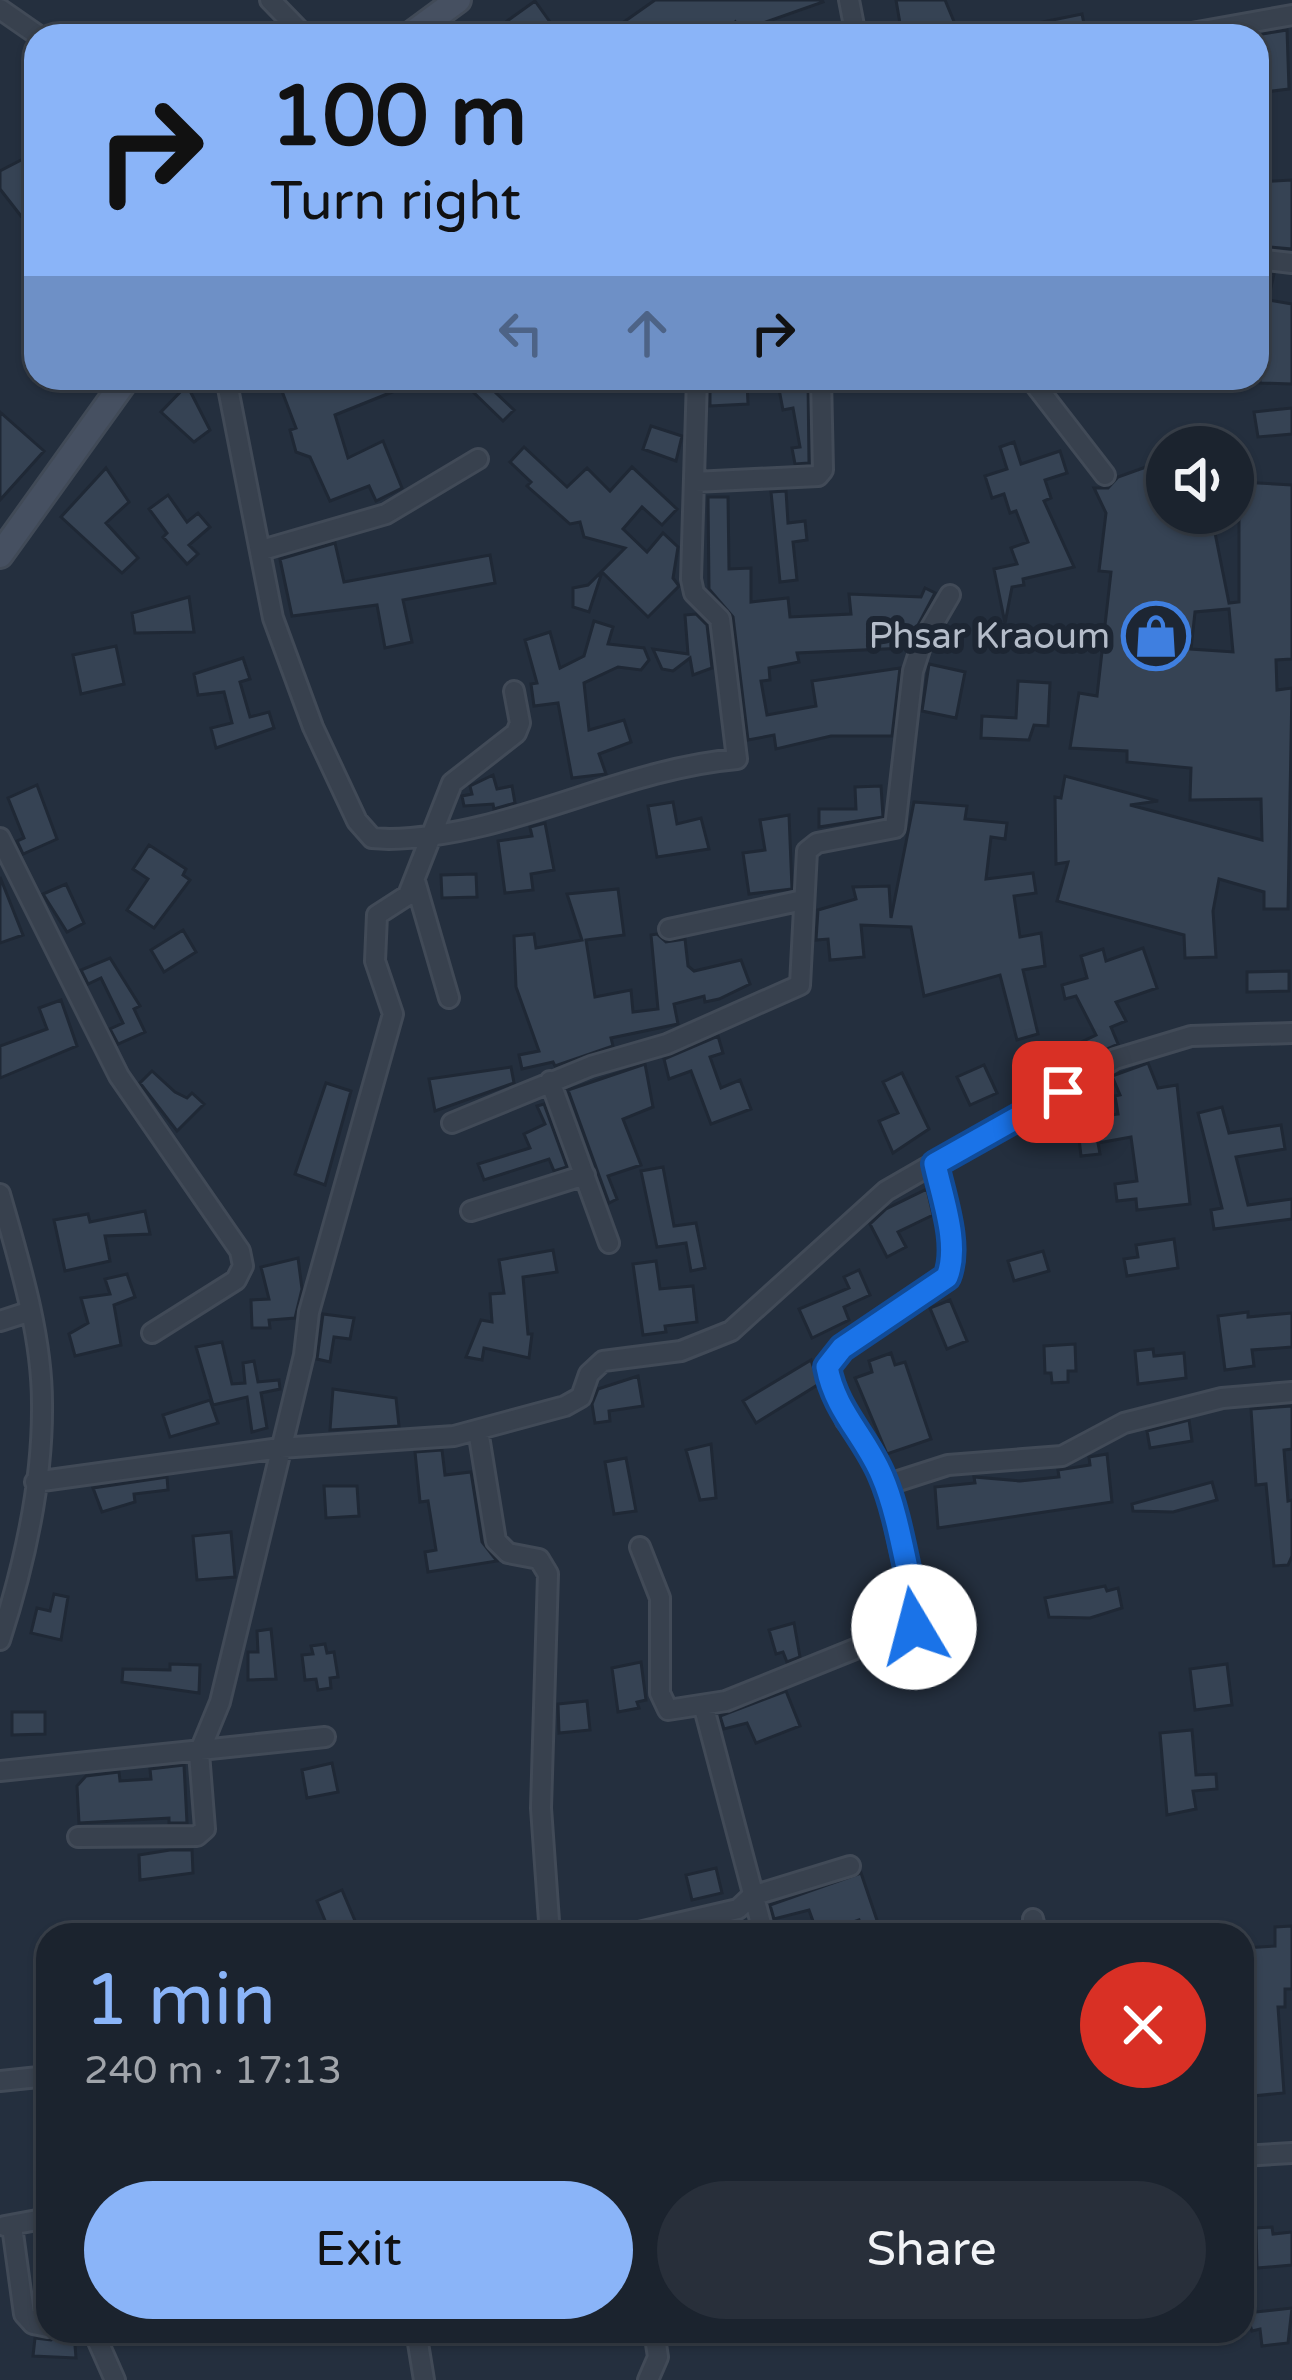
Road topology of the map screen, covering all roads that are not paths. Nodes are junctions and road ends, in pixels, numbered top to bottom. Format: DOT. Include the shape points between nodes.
graph roads {
  1 [pos="270,0"];
  2 [pos="458,0"];
  3 [pos="1292,15"];
  4 [pos="293,24"];
  5 [pos="425,24"];
  6 [pos="1242,24"];
  7 [pos="119,390"];
  8 [pos="229,390"];
  9 [pos="697,390"];
  10 [pos="821,390"];
  11 [pos="1039,390"];
  12 [pos="478,459"];
  13 [pos="1105,475"];
  14 [pos="694,482"];
  15 [pos="262,550"];
  16 [pos="0,555"];
  17 [pos="950,595"];
  18 [pos="514,691"];
  19 [pos="429,834"];
  20 [pos="0,838"];
  21 [pos="415,880"];
  22 [pos="803,900"];
  23 [pos="668,929"];
  24 [pos="448,998"];
  25 [pos="1292,1033"];
  26 [pos="550,1081"];
  27 [pos="452,1123"];
  28 [pos="935,1164"];
  29 [pos="585,1175"];
  30 [pos="0,1195"];
  31 [pos="471,1211"];
  32 [pos="609,1243"];
  33 [pos="28,1312"];
  34 [pos="0,1321"];
  35 [pos="152,1333"];
  36 [pos="1292,1392"];
  37 [pos="478,1430"];
  38 [pos="280,1448"];
  39 [pos="35,1482"];
  40 [pos="886,1485"];
  41 [pos="640,1547"];
  42 [pos="8,1585"];
  43 [pos="0,1640"];
  44 [pos="704,1708"];
  45 [pos="325,1737"];
  46 [pos="199,1753"];
  47 [pos="0,1771"];
  48 [pos="79,1837"];
  49 [pos="850,1866"];
  50 [pos="752,1896"];
  51 [pos="549,1923"];
  52 [pos="678,1923"];
  53 [pos="760,1923"];
  54 [pos="36,2077"];
  55 [pos="0,2081"];
  56 [pos="1292,2153"];
  57 [pos="1254,2156"];
  58 [pos="36,2220"];
  59 [pos="6,2226"];
  60 [pos="36,2324"];
  61 [pos="99,2343"];
  62 [pos="418,2343"];
  63 [pos="656,2343"];
  64 [pos="115,2380"];
  65 [pos="424,2380"];
  66 [pos="648,2380"];
  1 -- 4 [label="street"];
  2 -- 5 [label="street"];
  3 -- 6 [label="street"];
  7 -- 16 [label="street"];
  8 -- 15 [label="street"];
  9 -- 14 [label="street"];
  10 -- 14 [label="street" via="818,476"];
  11 -- 13 [label="street"];
  12 -- 15 [label="street" via="372,520"];
  14 -- 19 [label="street" via="691,579 720,619 737,759"];
  15 -- 19 [label="street" via="283,652 358,821 372,838"];
  17 -- 22 [label="street" via="914,671 895,829 809,847"];
  18 -- 19 [label="street" via="516,733 452,783"];
  19 -- 21 [label="street"];
  20 -- 35 [label="street" via="119,1076 240,1251 236,1280"];
  21 -- 24 [label="street"];
  21 -- 38 [label="street" via="374,925 375,962 393,1013 309,1312"];
  22 -- 23 [label="street"];
  22 -- 26 [label="street" via="803,978 795,990 667,1044"];
  25 -- 28 [label="street" via="1191,1036 1150,1046"];
  26 -- 27 [label="street"];
  26 -- 29 [label="street"];
  28 -- 37 [label="street" via="886,1191 731,1331 681,1351 603,1361 577,1401"];
  28 -- 40 [label="street" via="948,1222 947,1277 842,1348 827,1367 846,1421 869,1446"];
  29 -- 31 [label="street"];
  29 -- 32 [label="street"];
  30 -- 33 [label="street"];
  33 -- 34 [label="street"];
  33 -- 39 [label="street" via="42,1401"];
  36 -- 40 [label="street" via="1124,1423 1061,1456 948,1465"];
  37 -- 38 [label="street"];
  37 -- 51 [label="street" via="496,1541 508,1553 539,1559 548,1574 541,1808"];
  38 -- 39 [label="street"];
  38 -- 46 [label="street" via="220,1702"];
  39 -- 42 [label="street"];
  40 -- 44 [label="street" via="917,1624"];
  41 -- 44 [label="street" via="660,1598 661,1702 668,1710"];
  42 -- 43 [label="street"];
  44 -- 50 [label="street"];
  45 -- 46 [label="street"];
  46 -- 47 [label="street"];
  46 -- 48 [label="street" via="205,1829 197,1836"];
  49 -- 50 [label="street"];
  50 -- 52 [label="street" via="738,1909"];
  50 -- 53 [label="street"];
  54 -- 55 [label="street"];
  56 -- 57 [label="street"];
  58 -- 59 [label="street"];
  59 -- 60 [label="street" via="24,2314"];
  61 -- 64 [label="street"];
  62 -- 65 [label="street"];
  63 -- 66 [label="street"];
}
